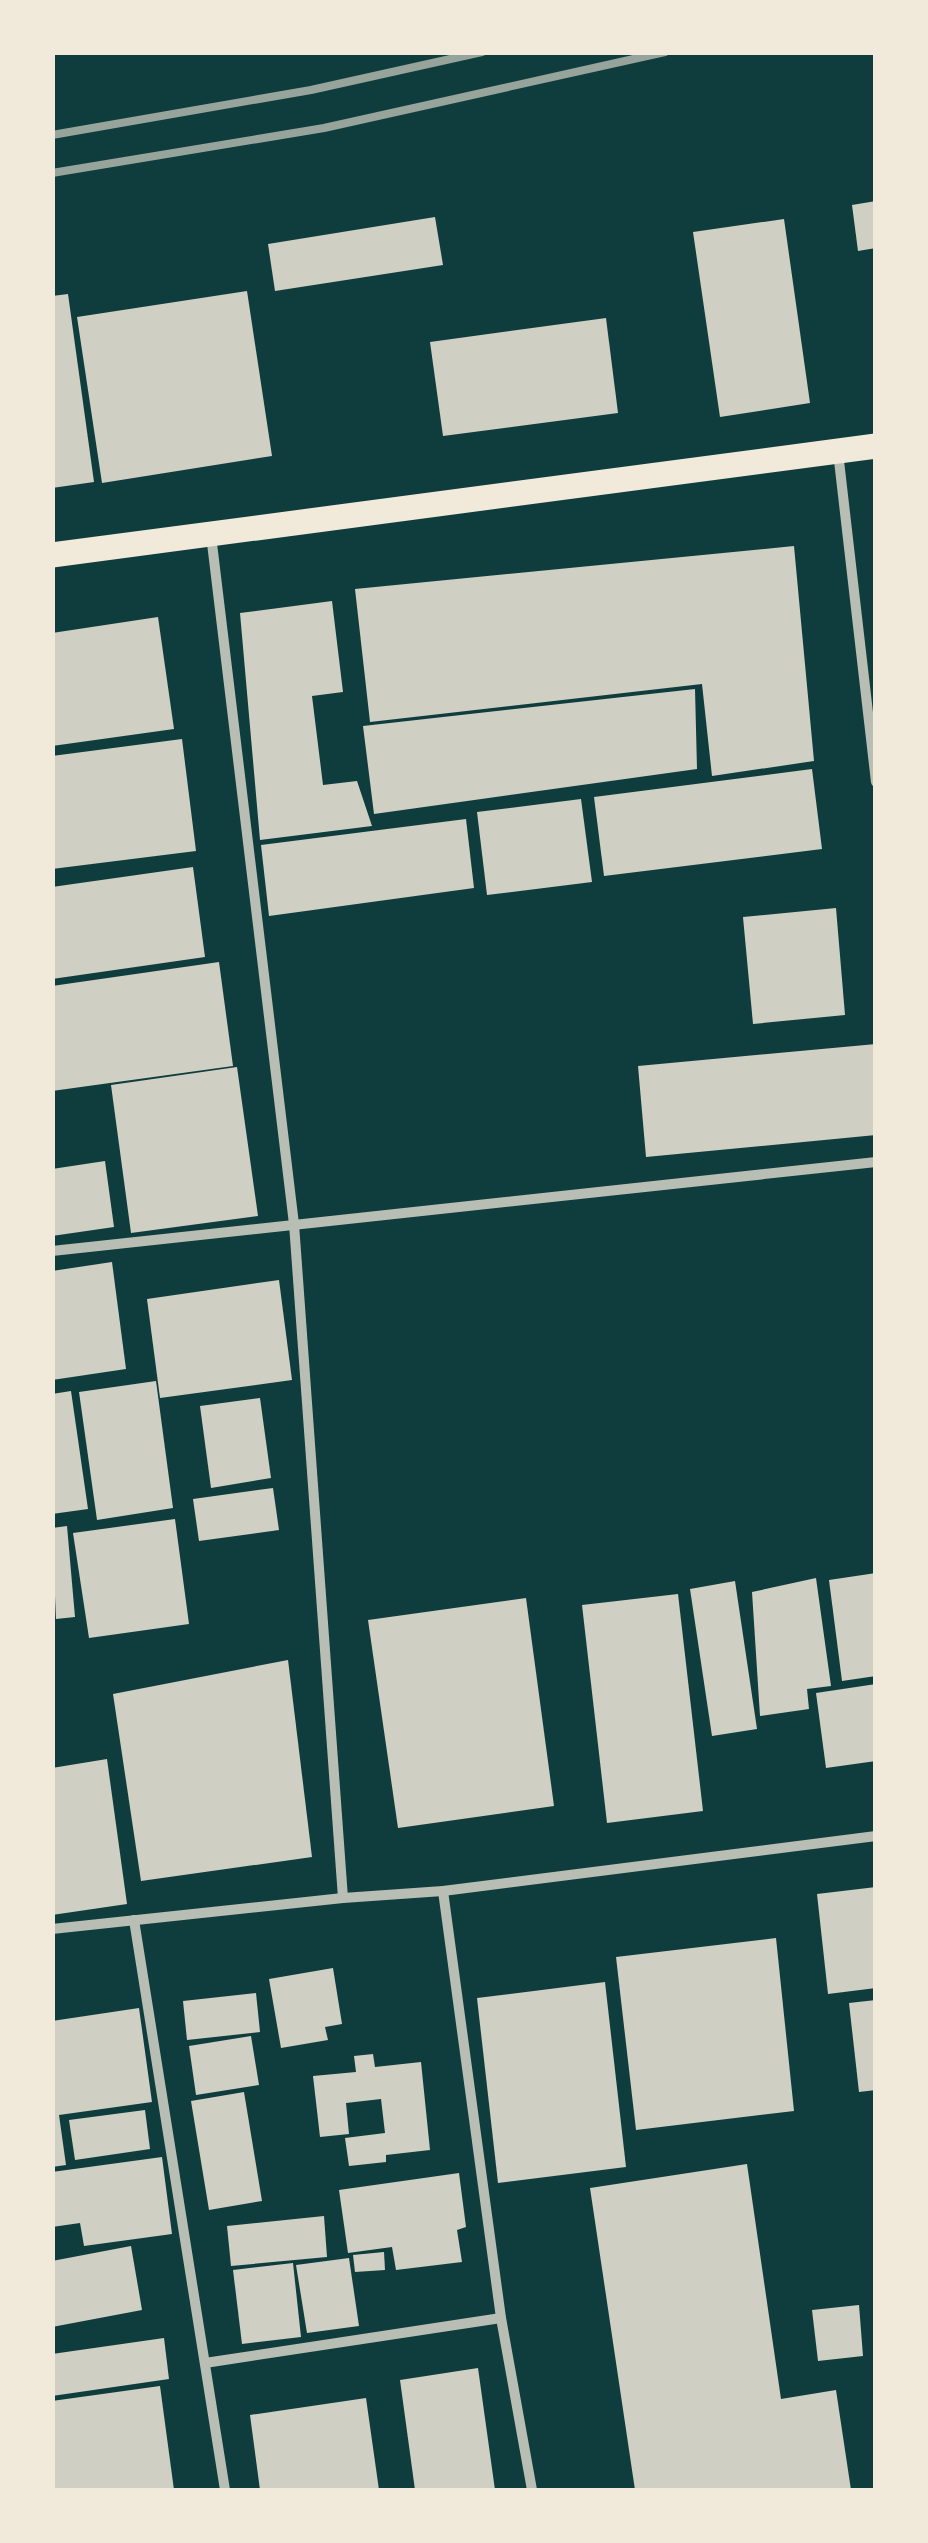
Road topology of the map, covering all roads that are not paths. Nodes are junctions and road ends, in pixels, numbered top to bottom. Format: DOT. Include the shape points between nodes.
graph roads {
  1 [pos="876,446"];
  2 [pos="838,451"];
  3 [pos="211,534"];
  4 [pos="52,555"];
  5 [pos="876,782"];
  6 [pos="876,1162"];
  7 [pos="294,1224"];
  8 [pos="52,1251"];
  9 [pos="876,1836"];
  10 [pos="443,1891"];
  11 [pos="343,1898"];
  12 [pos="134,1920"];
  13 [pos="52,1929"];
  14 [pos="502,2318"];
  15 [pos="206,2363"];
  16 [pos="226,2490"];
  17 [pos="532,2490"];
  1 -- 2 [label="main road"];
  2 -- 3 [label="main road"];
  2 -- 5 [label="street"];
  3 -- 4 [label="main road"];
  3 -- 7 [label="street"];
  6 -- 7 [label="street"];
  7 -- 8 [label="street"];
  7 -- 11 [label="street"];
  9 -- 10 [label="street"];
  10 -- 11 [label="street"];
  10 -- 14 [label="street"];
  11 -- 12 [label="street"];
  12 -- 13 [label="street"];
  12 -- 15 [label="street"];
  14 -- 15 [label="street"];
  14 -- 17 [label="street"];
  15 -- 16 [label="street"];
}
